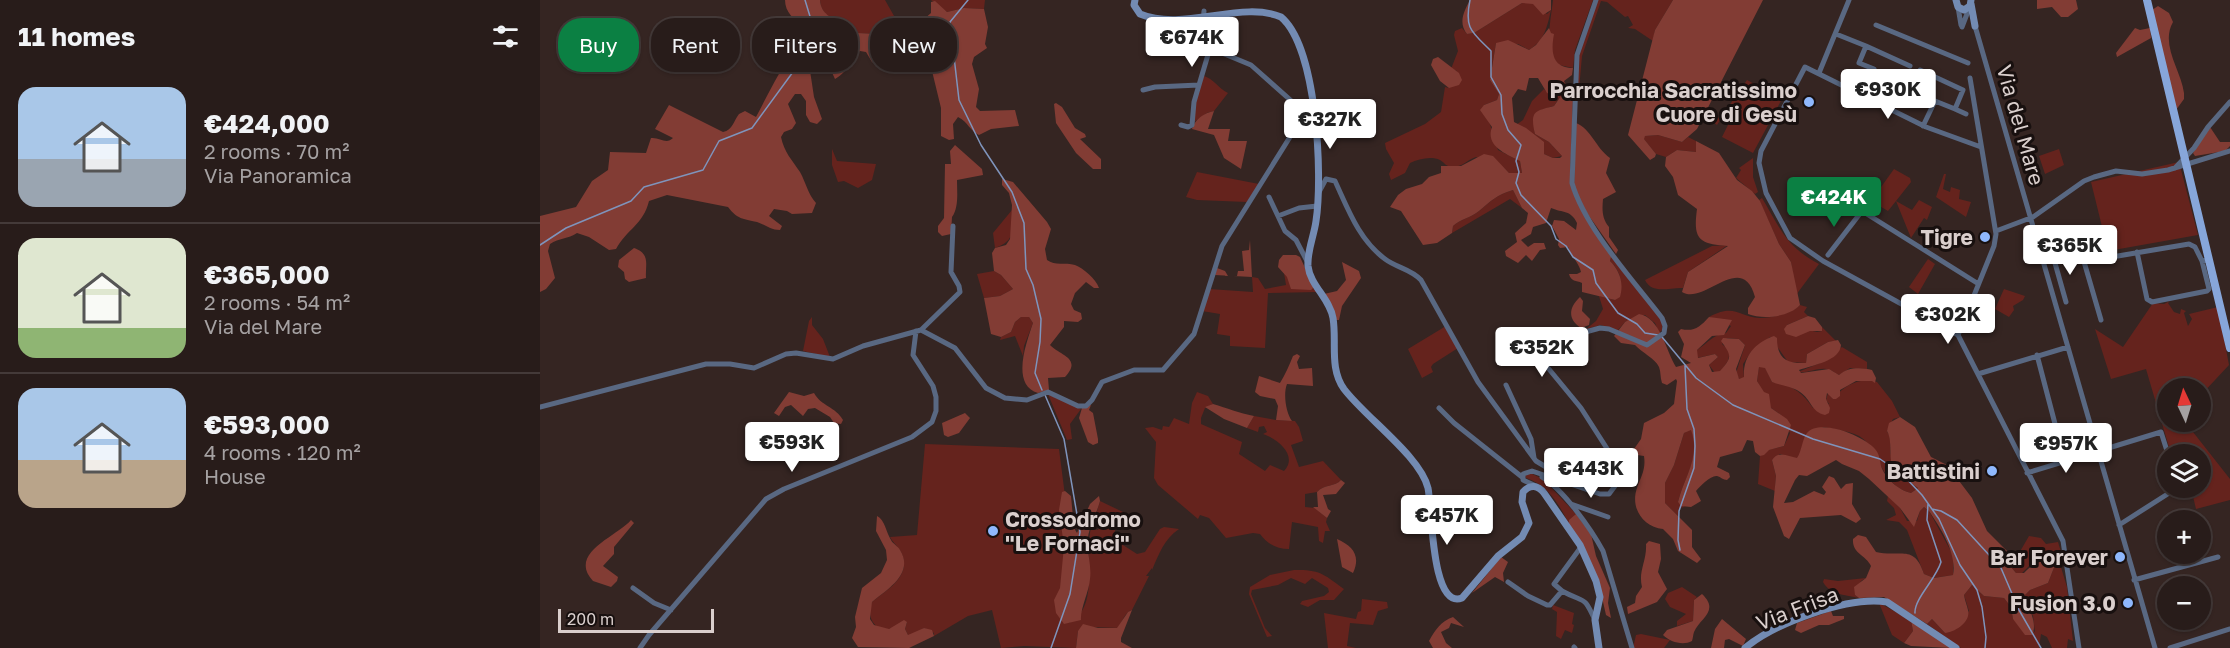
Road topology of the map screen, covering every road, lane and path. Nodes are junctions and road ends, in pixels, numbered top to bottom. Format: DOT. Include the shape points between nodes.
graph roads {
  1 [pos="1135,0"];
  2 [pos="1596,0"];
  3 [pos="1849,0"];
  4 [pos="2147,0"];
  5 [pos="1956,2"];
  6 [pos="1971,2"];
  7 [pos="1204,11"];
  8 [pos="1876,25"];
  9 [pos="1975,26"];
  10 [pos="1836,34"];
  11 [pos="1866,46"];
  12 [pos="1210,48"];
  13 [pos="1968,63"];
  14 [pos="1910,66"];
  15 [pos="1920,70"];
  16 [pos="1819,73"];
  17 [pos="1870,77"];
  18 [pos="1970,78"];
  19 [pos="1198,85"];
  20 [pos="1143,90"];
  21 [pos="1862,95"];
  22 [pos="1935,101"];
  23 [pos="2230,102"];
  24 [pos="1315,109"];
  25 [pos="1955,109"];
  26 [pos="1305,113"];
  27 [pos="1966,114"];
  28 [pos="1181,125"];
  29 [pos="1923,126"];
  30 [pos="1981,147"];
  31 [pos="2230,151"];
  32 [pos="2174,169"];
  33 [pos="1771,187"];
  34 [pos="1317,192"];
  35 [pos="1766,194"];
  36 [pos="1269,197"];
  37 [pos="1317,206"];
  38 [pos="1278,216"];
  39 [pos="2031,218"];
  40 [pos="952,226"];
  41 [pos="1996,231"];
  42 [pos="2080,248"];
  43 [pos="2136,252"];
  44 [pos="1828,255"];
  45 [pos="2053,256"];
  46 [pos="2043,259"];
  47 [pos="2205,260"];
  48 [pos="1308,263"];
  49 [pos="1977,283"];
  50 [pos="2066,302"];
  51 [pos="2100,320"];
  52 [pos="918,330"];
  53 [pos="1958,336"];
  54 [pos="2068,347"];
  55 [pos="2230,348"];
  56 [pos="2037,355"];
  57 [pos="1978,374"];
  58 [pos="1506,385"];
  59 [pos="540,407"];
  60 [pos="1439,408"];
  61 [pos="2165,444"];
  62 [pos="2098,452"];
  63 [pos="1534,458"];
  64 [pos="2065,462"];
  65 [pos="2027,472"];
  66 [pos="1535,473"];
  67 [pos="1522,477"];
  68 [pos="1555,479"];
  69 [pos="1537,487"];
  70 [pos="2161,498"];
  71 [pos="1568,503"];
  72 [pos="1608,517"];
  73 [pos="2119,525"];
  74 [pos="1581,547"];
  75 [pos="2218,557"];
  76 [pos="2134,580"];
  77 [pos="1508,582"];
  78 [pos="633,588"];
  79 [pos="1562,591"];
  80 [pos="670,610"];
  81 [pos="1595,620"];
  82 [pos="2230,629"];
  83 [pos="640,648"];
  84 [pos="1599,648"];
  85 [pos="1632,648"];
  86 [pos="1745,648"];
  87 [pos="1956,648"];
  88 [pos="2079,648"];
  89 [pos="2155,648"];
  90 [pos="2170,648"];
  1 -- 7 [label="street" via="1140,14 1149,18"];
  2 -- 68 [label="street" via="1577,55 1572,183 1576,199 1600,236 1665,326 1664,333 1647,345 1609,328 1538,345 1539,357 1581,408 1622,472 1609,494 1600,495"];
  3 -- 10 [label="street"];
  4 -- 47 [label="main road"];
  5 -- 6 [label="street" via="1964,10"];
  5 -- 6 [label="street" via="1962,27"];
  6 -- 9 [label="street"];
  7 -- 12 [label="street"];
  7 -- 24 [label="street" via="1255,5 1280,15 1299,44"];
  8 -- 13 [label="street"];
  9 -- 39 [label="street, Via del Mare"];
  10 -- 11 [label="street"];
  10 -- 16 [label="street"];
  11 -- 14 [label="street"];
  11 -- 17 [label="street" via="1859,63 1874,69"];
  12 -- 19 [label="street"];
  12 -- 26 [label="street" via="1251,65"];
  15 -- 25 [label="street" via="1962,87"];
  16 -- 21 [label="street"];
  16 -- 35 [label="street" via="1805,67 1761,151 1759,163"];
  17 -- 21 [label="street"];
  17 -- 22 [label="street"];
  18 -- 30 [label="street"];
  19 -- 20 [label="street"];
  19 -- 28 [label="street" via="1192,124"];
  21 -- 29 [label="street"];
  22 -- 25 [label="street"];
  22 -- 29 [label="street"];
  23 -- 32 [label="street"];
  24 -- 26 [label="street"];
  24 -- 34 [label="street"];
  25 -- 27 [label="street"];
  26 -- 52 [label="street" via="1222,246 1194,334 1162,370 1134,370 1102,382 1086,406 1048,392 1027,400 1005,398 986,388 955,348"];
  29 -- 30 [label="street"];
  30 -- 41 [label="street"];
  31 -- 32 [label="street"];
  32 -- 39 [label="street" via="2142,174 2107,173 2084,182"];
  33 -- 35 [label="street"];
  34 -- 37 [label="street"];
  34 -- 63 [label="street" via="1326,179 1335,181 1365,239 1382,258 1415,273 1421,280 1478,382"];
  35 -- 53 [label="street" via="1790,238 1823,261"];
  36 -- 38 [label="street"];
  37 -- 38 [label="street"];
  37 -- 48 [label="street"];
  38 -- 48 [label="street"];
  39 -- 41 [label="street"];
  39 -- 46 [label="street, Via del Mare"];
  40 -- 52 [label="street" via="951,272 960,292"];
  41 -- 49 [label="street" via="1994,246"];
  42 -- 43 [label="street" via="2100,246 2106,258"];
  42 -- 45 [label="street"];
  42 -- 51 [label="street"];
  43 -- 47 [label="street" via="2189,244"];
  43 -- 47 [label="street" via="2147,299 2152,302 2207,291"];
  44 -- 49 [label="street" via="1862,211"];
  45 -- 46 [label="street"];
  45 -- 50 [label="street"];
  46 -- 54 [label="street, Via del Mare"];
  47 -- 55 [label="main road"];
  48 -- 69 [label="street" via="1309,273 1333,317 1339,381 1420,469 1428,488 1440,580 1449,598 1462,598 1498,556 1522,537 1529,523 1523,492"];
  49 -- 53 [label="street"];
  52 -- 59 [label="street" via="833,358 796,353 754,368 706,364"];
  52 -- 80 [label="street" via="913,355 936,397 934,416 926,428 766,500"];
  53 -- 57 [label="street"];
  54 -- 56 [label="street"];
  54 -- 62 [label="street, Via del Mare"];
  56 -- 57 [label="street"];
  56 -- 64 [label="street"];
  57 -- 65 [label="street"];
  58 -- 63 [label="street" via="1531,439"];
  60 -- 67 [label="street"];
  61 -- 62 [label="street" via="2161,432"];
  62 -- 64 [label="street"];
  62 -- 73 [label="street, Via del Mare"];
  63 -- 68 [label="street"];
  64 -- 65 [label="street"];
  65 -- 88 [label="street" via="2062,541"];
  66 -- 67 [label="street" via="1525,472"];
  66 -- 68 [label="street"];
  66 -- 71 [label="street"];
  67 -- 69 [label="street"];
  69 -- 74 [label="street"];
  70 -- 73 [label="street"];
  71 -- 72 [label="street"];
  71 -- 85 [label="street" via="1603,551"];
  73 -- 76 [label="street, Via del Mare"];
  74 -- 79 [label="street" via="1554,584"];
  74 -- 81 [label="street" via="1599,590"];
  75 -- 76 [label="street"];
  76 -- 89 [label="street, Via del Mare"];
  77 -- 79 [label="street" via="1550,605"];
  78 -- 80 [label="street"];
  79 -- 81 [label="street" via="1586,601"];
  80 -- 83 [label="street"];
  81 -- 84 [label="street"];
  82 -- 90 [label="street"];
  86 -- 87 [label="street, Via Frisa" via="1807,617 1841,606 1880,601"];
}
